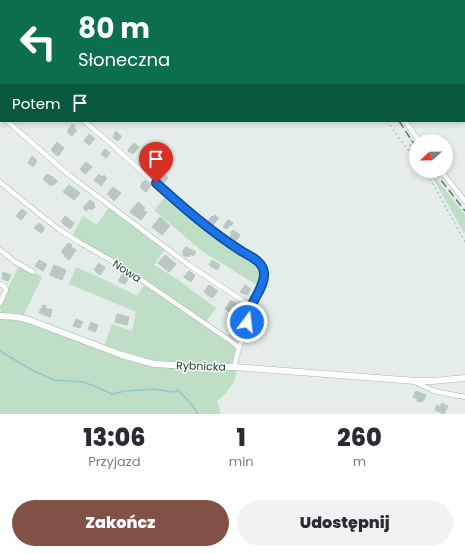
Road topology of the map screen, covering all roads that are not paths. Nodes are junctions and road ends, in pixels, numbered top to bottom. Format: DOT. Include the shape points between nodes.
graph roads {
  1 [pos="8,122"];
  2 [pos="85,122"];
  3 [pos="406,122"];
  4 [pos="414,134"];
  5 [pos="447,178"];
  6 [pos="0,182"];
  7 [pos="465,201"];
  8 [pos="0,250"];
  9 [pos="33,272"];
  10 [pos="0,284"];
  11 [pos="0,303"];
  12 [pos="251,306"];
  13 [pos="0,316"];
  14 [pos="239,348"];
  15 [pos="234,367"];
  16 [pos="465,378"];
  17 [pos="410,380"];
  18 [pos="465,397"];
  1 -- 12 [label="street" via="69,175 189,265"];
  2 -- 12 [label="street" via="186,211 262,266 264,276"];
  3 -- 4 [label="street"];
  5 -- 7 [label="street"];
  6 -- 14 [label="street, Nowa" via="60,230 124,268"];
  8 -- 9 [label="street"];
  10 -- 11 [label="street" via="6,290"];
  12 -- 14 [label="street"];
  13 -- 15 [label="street, Rybnicka" via="29,320 147,362"];
  14 -- 15 [label="street"];
  15 -- 17 [label="street, Rybnicka"];
  16 -- 17 [label="street, Rybnicka"];
  17 -- 18 [label="street, Rybnicka" via="434,391"];
}
